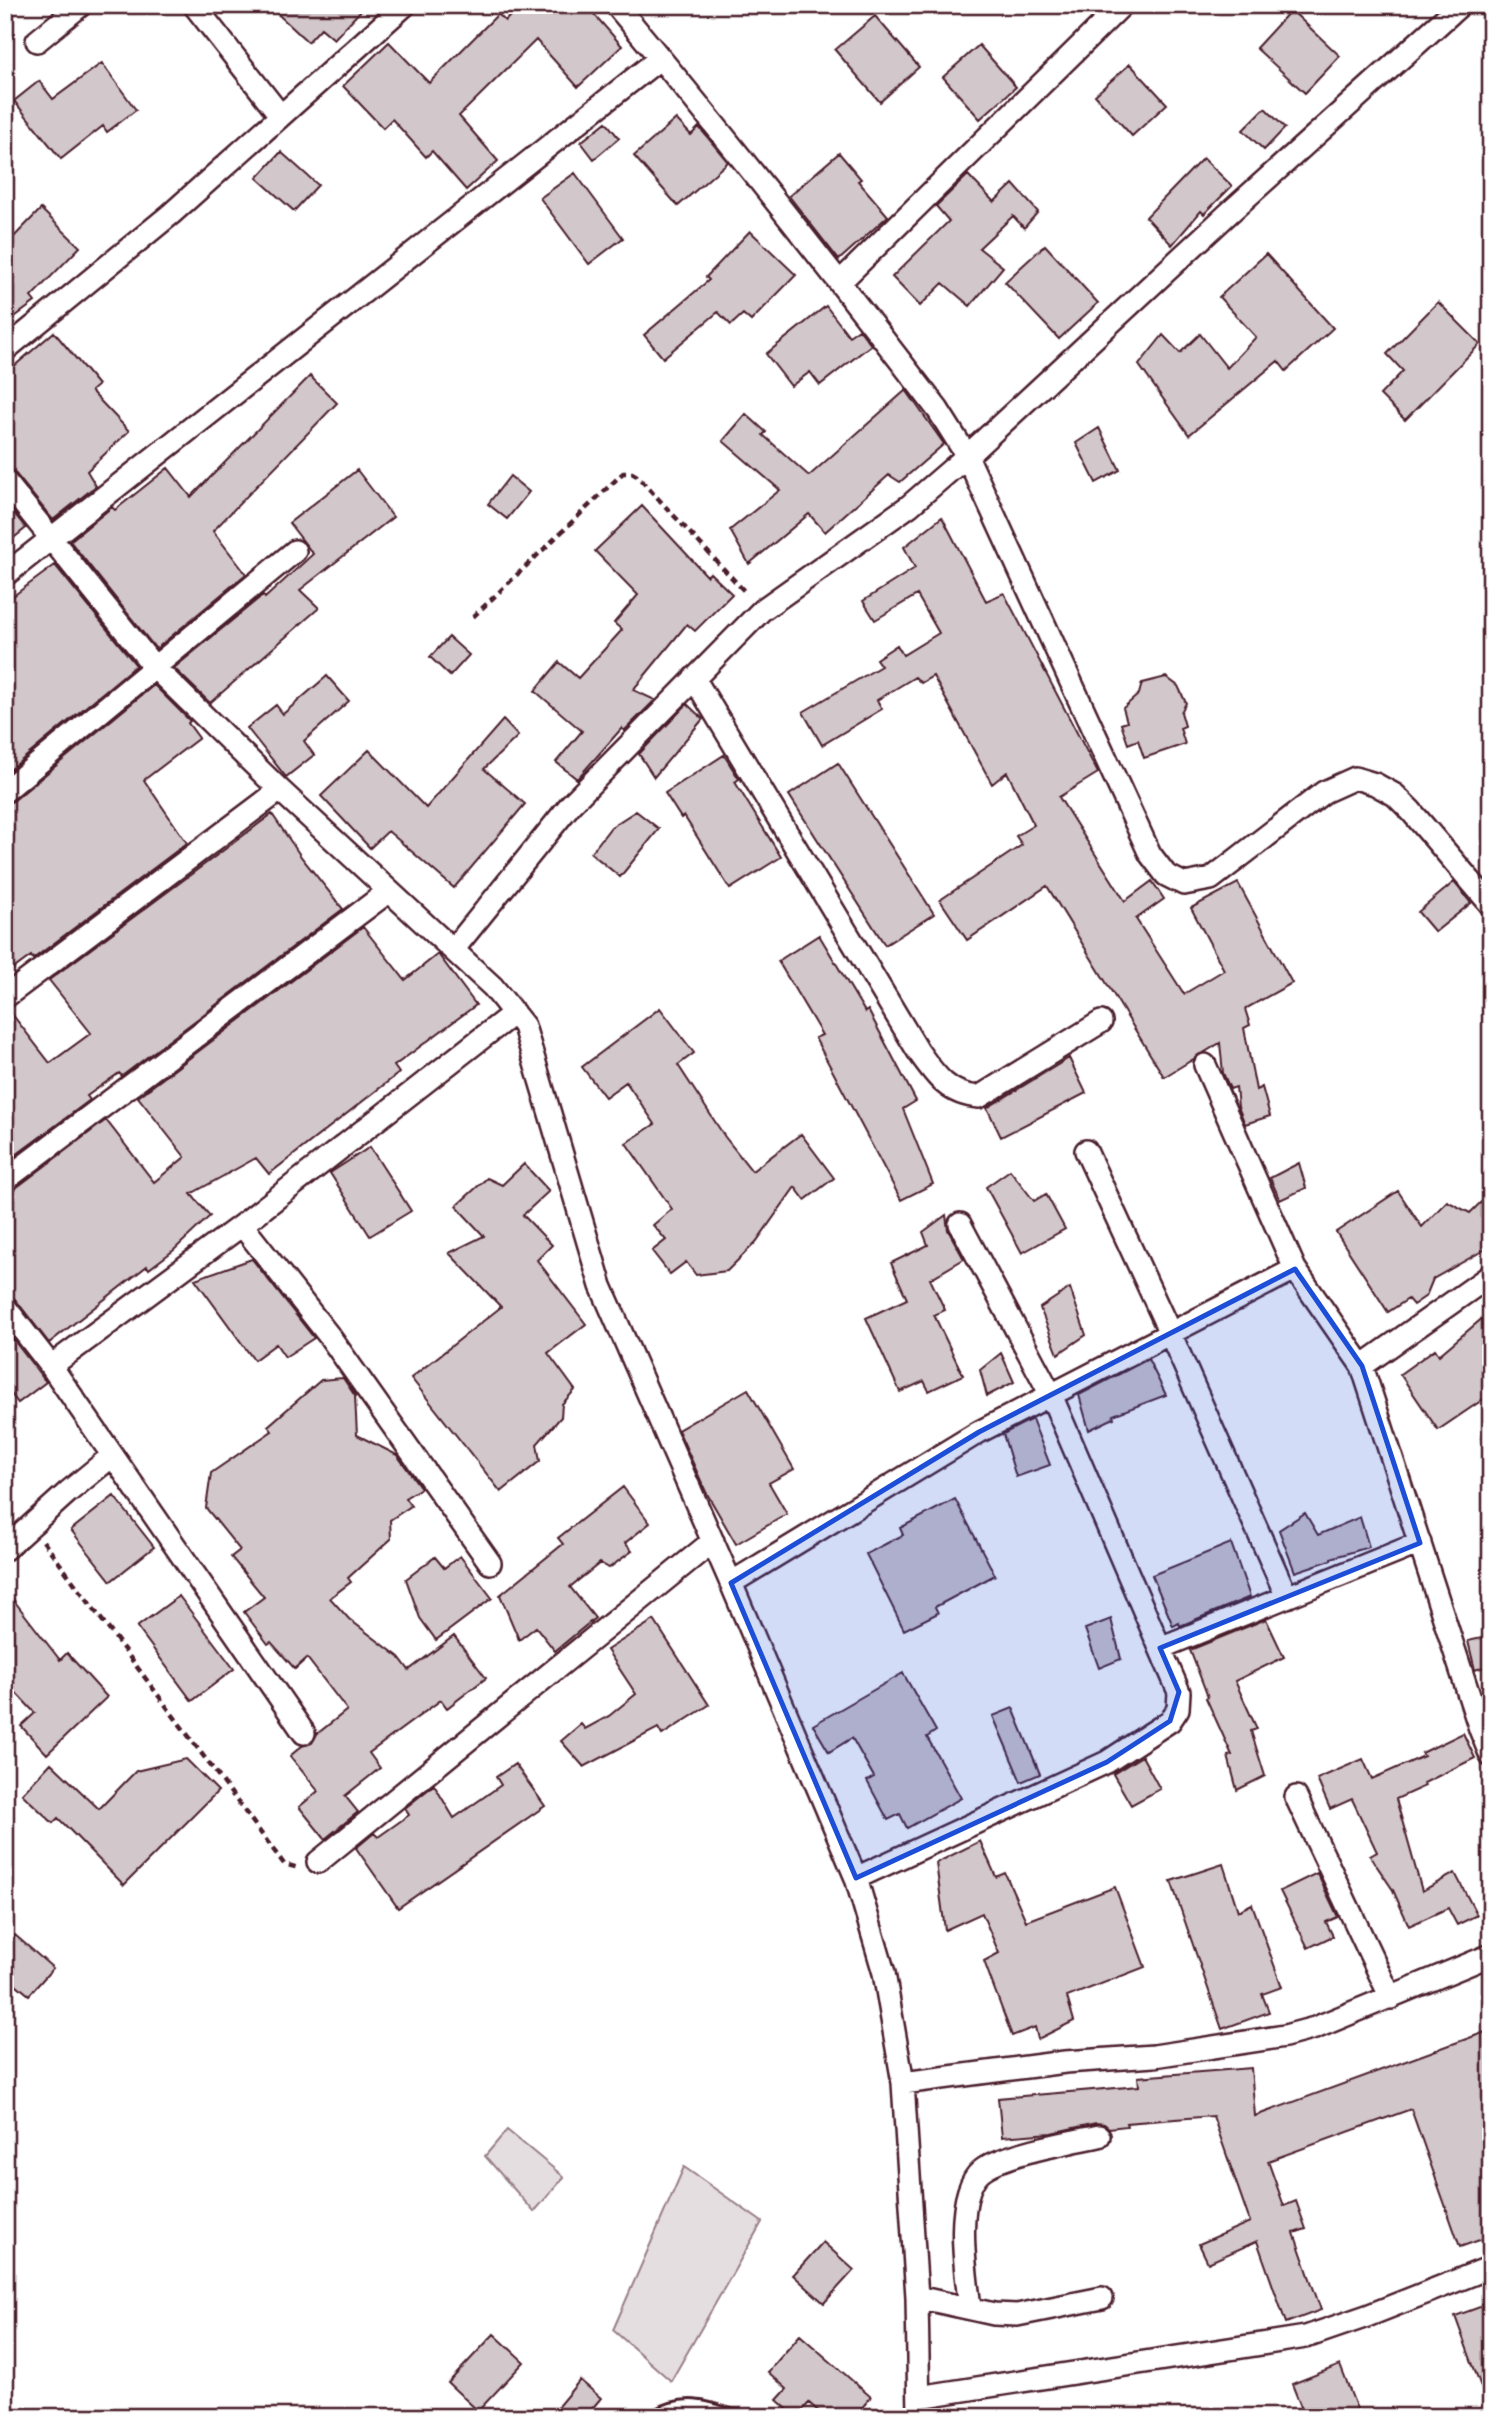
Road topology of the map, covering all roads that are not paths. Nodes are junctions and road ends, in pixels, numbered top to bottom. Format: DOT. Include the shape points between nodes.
graph roads {
  1 [pos="80,5"];
  2 [pos="194,5"];
  3 [pos="405,5"];
  4 [pos="616,5"];
  5 [pos="1122,5"];
  6 [pos="1460,5"];
  7 [pos="37,41"];
  8 [pos="659,59"];
  9 [pos="280,116"];
  10 [pos="841,282"];
  11 [pos="5,350"];
  12 [pos="967,456"];
  13 [pos="5,481"];
  14 [pos="51,538"];
  15 [pos="295,551"];
  16 [pos="5,575"];
  17 [pos="155,668"];
  18 [pos="694,678"];
  19 [pos="280,790"];
  20 [pos="5,791"];
  21 [pos="389,891"];
  22 [pos="1491,905"];
  23 [pos="453,950"];
  24 [pos="5,997"];
  25 [pos="514,1013"];
  26 [pos="1101,1021"];
  27 [pos="1205,1065"];
  28 [pos="1086,1151"];
  29 [pos="5,1180"];
  30 [pos="960,1224"];
  31 [pos="242,1225"];
  32 [pos="1295,1269"];
  33 [pos="1491,1275"];
  34 [pos="5,1307"];
  35 [pos="1170,1333"];
  36 [pos="51,1366"];
  37 [pos="1362,1366"];
  38 [pos="1051,1395"];
  39 [pos="112,1456"];
  40 [pos="713,1541"];
  41 [pos="1420,1544"];
  42 [pos="5,1549"];
  43 [pos="490,1563"];
  44 [pos="731,1583"];
  45 [pos="1287,1597"];
  46 [pos="1160,1648"];
  47 [pos="304,1733"];
  48 [pos="1491,1756"];
  49 [pos="1296,1797"];
  50 [pos="318,1862"];
  51 [pos="856,1878"];
  52 [pos="1491,1955"];
  53 [pos="1391,1998"];
  54 [pos="903,2082"];
  55 [pos="1099,2136"];
  56 [pos="1491,2267"];
  57 [pos="917,2297"];
  58 [pos="1102,2298"];
  59 [pos="970,2307"];
  60 [pos="919,2407"];
  61 [pos="653,2417"];
  62 [pos="736,2417"];
  1 -- 7 [label="street"];
  2 -- 9 [label="street"];
  3 -- 9 [label="street"];
  4 -- 8 [label="street"];
  5 -- 10 [label="street"];
  6 -- 12 [label="street"];
  8 -- 10 [label="street"];
  8 -- 14 [label="street"];
  9 -- 11 [label="street" via="171,214"];
  10 -- 12 [label="street"];
  12 -- 18 [label="street" via="909,506 762,610"];
  12 -- 22 [label="street" via="1150,854 1166,875 1184,884 1211,879 1324,792 1355,778 1395,795"];
  13 -- 14 [label="street"];
  14 -- 16 [label="street"];
  14 -- 17 [label="street"];
  15 -- 17 [label="street"];
  17 -- 19 [label="street"];
  17 -- 20 [label="street"];
  18 -- 23 [label="street" via="571,804"];
  18 -- 26 [label="street" via="918,1051 942,1082 964,1096 979,1097"];
  19 -- 21 [label="street"];
  19 -- 24 [label="street"];
  21 -- 23 [label="street"];
  21 -- 29 [label="street"];
  23 -- 25 [label="street"];
  25 -- 31 [label="street"];
  25 -- 40 [label="street" via="524,1026 601,1286"];
  27 -- 32 [label="street"];
  28 -- 35 [label="street"];
  30 -- 38 [label="street"];
  31 -- 36 [label="street"];
  31 -- 43 [label="street" via="330,1336"];
  32 -- 35 [label="street"];
  32 -- 37 [label="street"];
  33 -- 37 [label="street"];
  34 -- 36 [label="street"];
  35 -- 38 [label="street"];
  35 -- 45 [label="street"];
  36 -- 39 [label="street"];
  37 -- 41 [label="street"];
  38 -- 44 [label="street" via="979,1432"];
  38 -- 46 [label="street"];
  39 -- 42 [label="street"];
  39 -- 47 [label="street"];
  40 -- 44 [label="street"];
  40 -- 50 [label="street"];
  41 -- 45 [label="street"];
  41 -- 48 [label="street"];
  44 -- 51 [label="street"];
  45 -- 46 [label="street"];
  46 -- 51 [label="street" via="1179,1692 1178,1709 1170,1721 1107,1762"];
  49 -- 53 [label="street"];
  51 -- 54 [label="street" via="884,1973"];
  52 -- 53 [label="street"];
  53 -- 54 [label="street" via="1315,2028 1237,2044"];
  54 -- 57 [label="street"];
  55 -- 59 [label="street" via="1036,2150 980,2172 968,2193 965,2214"];
  56 -- 60 [label="street" via="1306,2337"];
  57 -- 59 [label="street"];
  57 -- 60 [label="street"];
  58 -- 59 [label="street" via="1017,2315"];
  61 -- 62 [label="lane" via="682,2404"];
}
